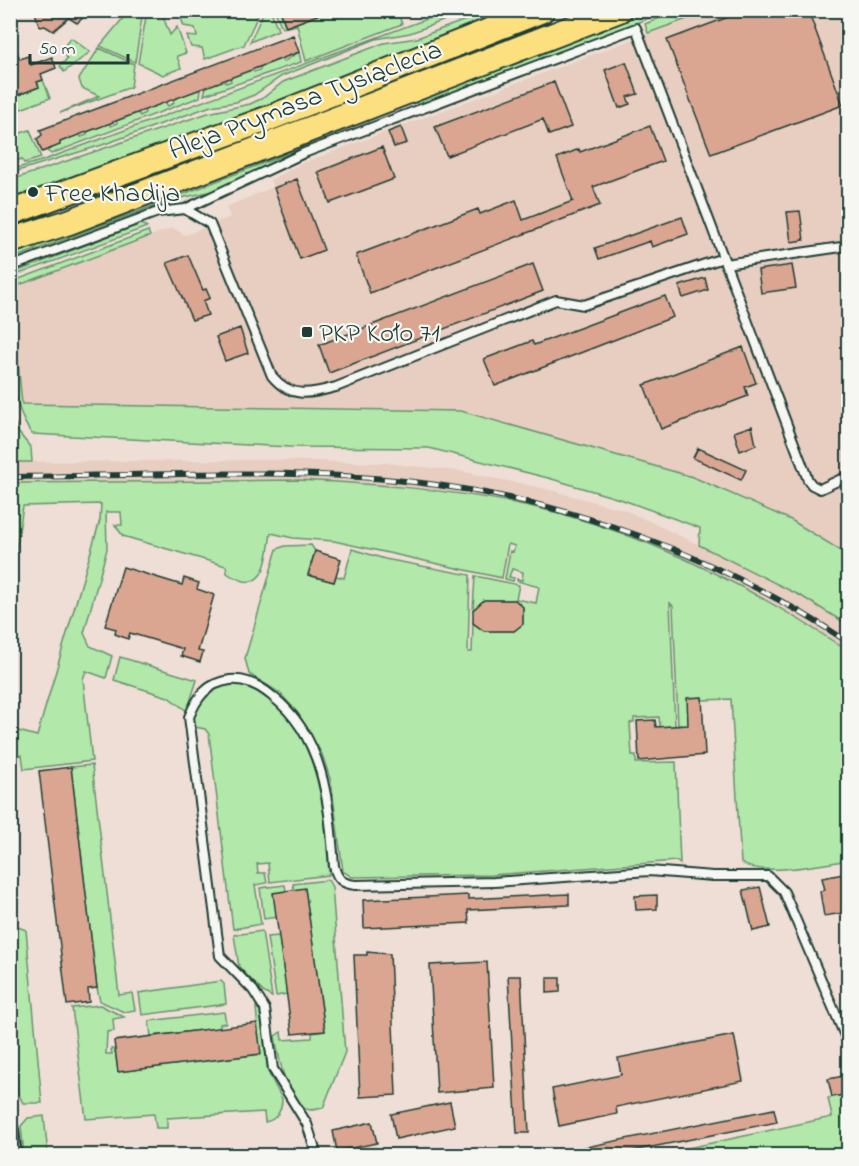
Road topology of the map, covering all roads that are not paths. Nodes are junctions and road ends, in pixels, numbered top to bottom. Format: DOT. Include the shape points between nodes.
graph roads {
  1 [pos="542,10"];
  2 [pos="619,10"];
  3 [pos="185,209"];
  4 [pos="15,212"];
  5 [pos="17,239"];
  6 [pos="849,246"];
  7 [pos="724,261"];
  8 [pos="10,267"];
  9 [pos="849,476"];
  10 [pos="849,1043"];
  11 [pos="11,1132"];
  12 [pos="13,1155"];
  13 [pos="317,1155"];
  1 -- 4 [label="main road, Aleja Prymasa Tysiąclecia" via="272,117"];
  2 -- 5 [label="main road, Aleja Prymasa Tysiąclecia"];
  3 -- 7 [label="lane" via="210,225 272,376 280,386 306,395 336,387 556,300 584,305"];
  3 -- 7 [label="lane" via="304,153 636,28"];
  3 -- 8 [label="lane" via="158,212"];
  6 -- 7 [label="lane"];
  7 -- 9 [label="lane" via="808,480 820,489"];
  10 -- 13 [label="lane" via="784,892 768,876 649,871 494,882 342,882 334,866 323,775 304,732 286,708 262,688 246,681 229,680 205,690 189,717 220,956 253,990 266,1010 273,1069 307,1124"];
  11 -- 12 [label="street"];
}
